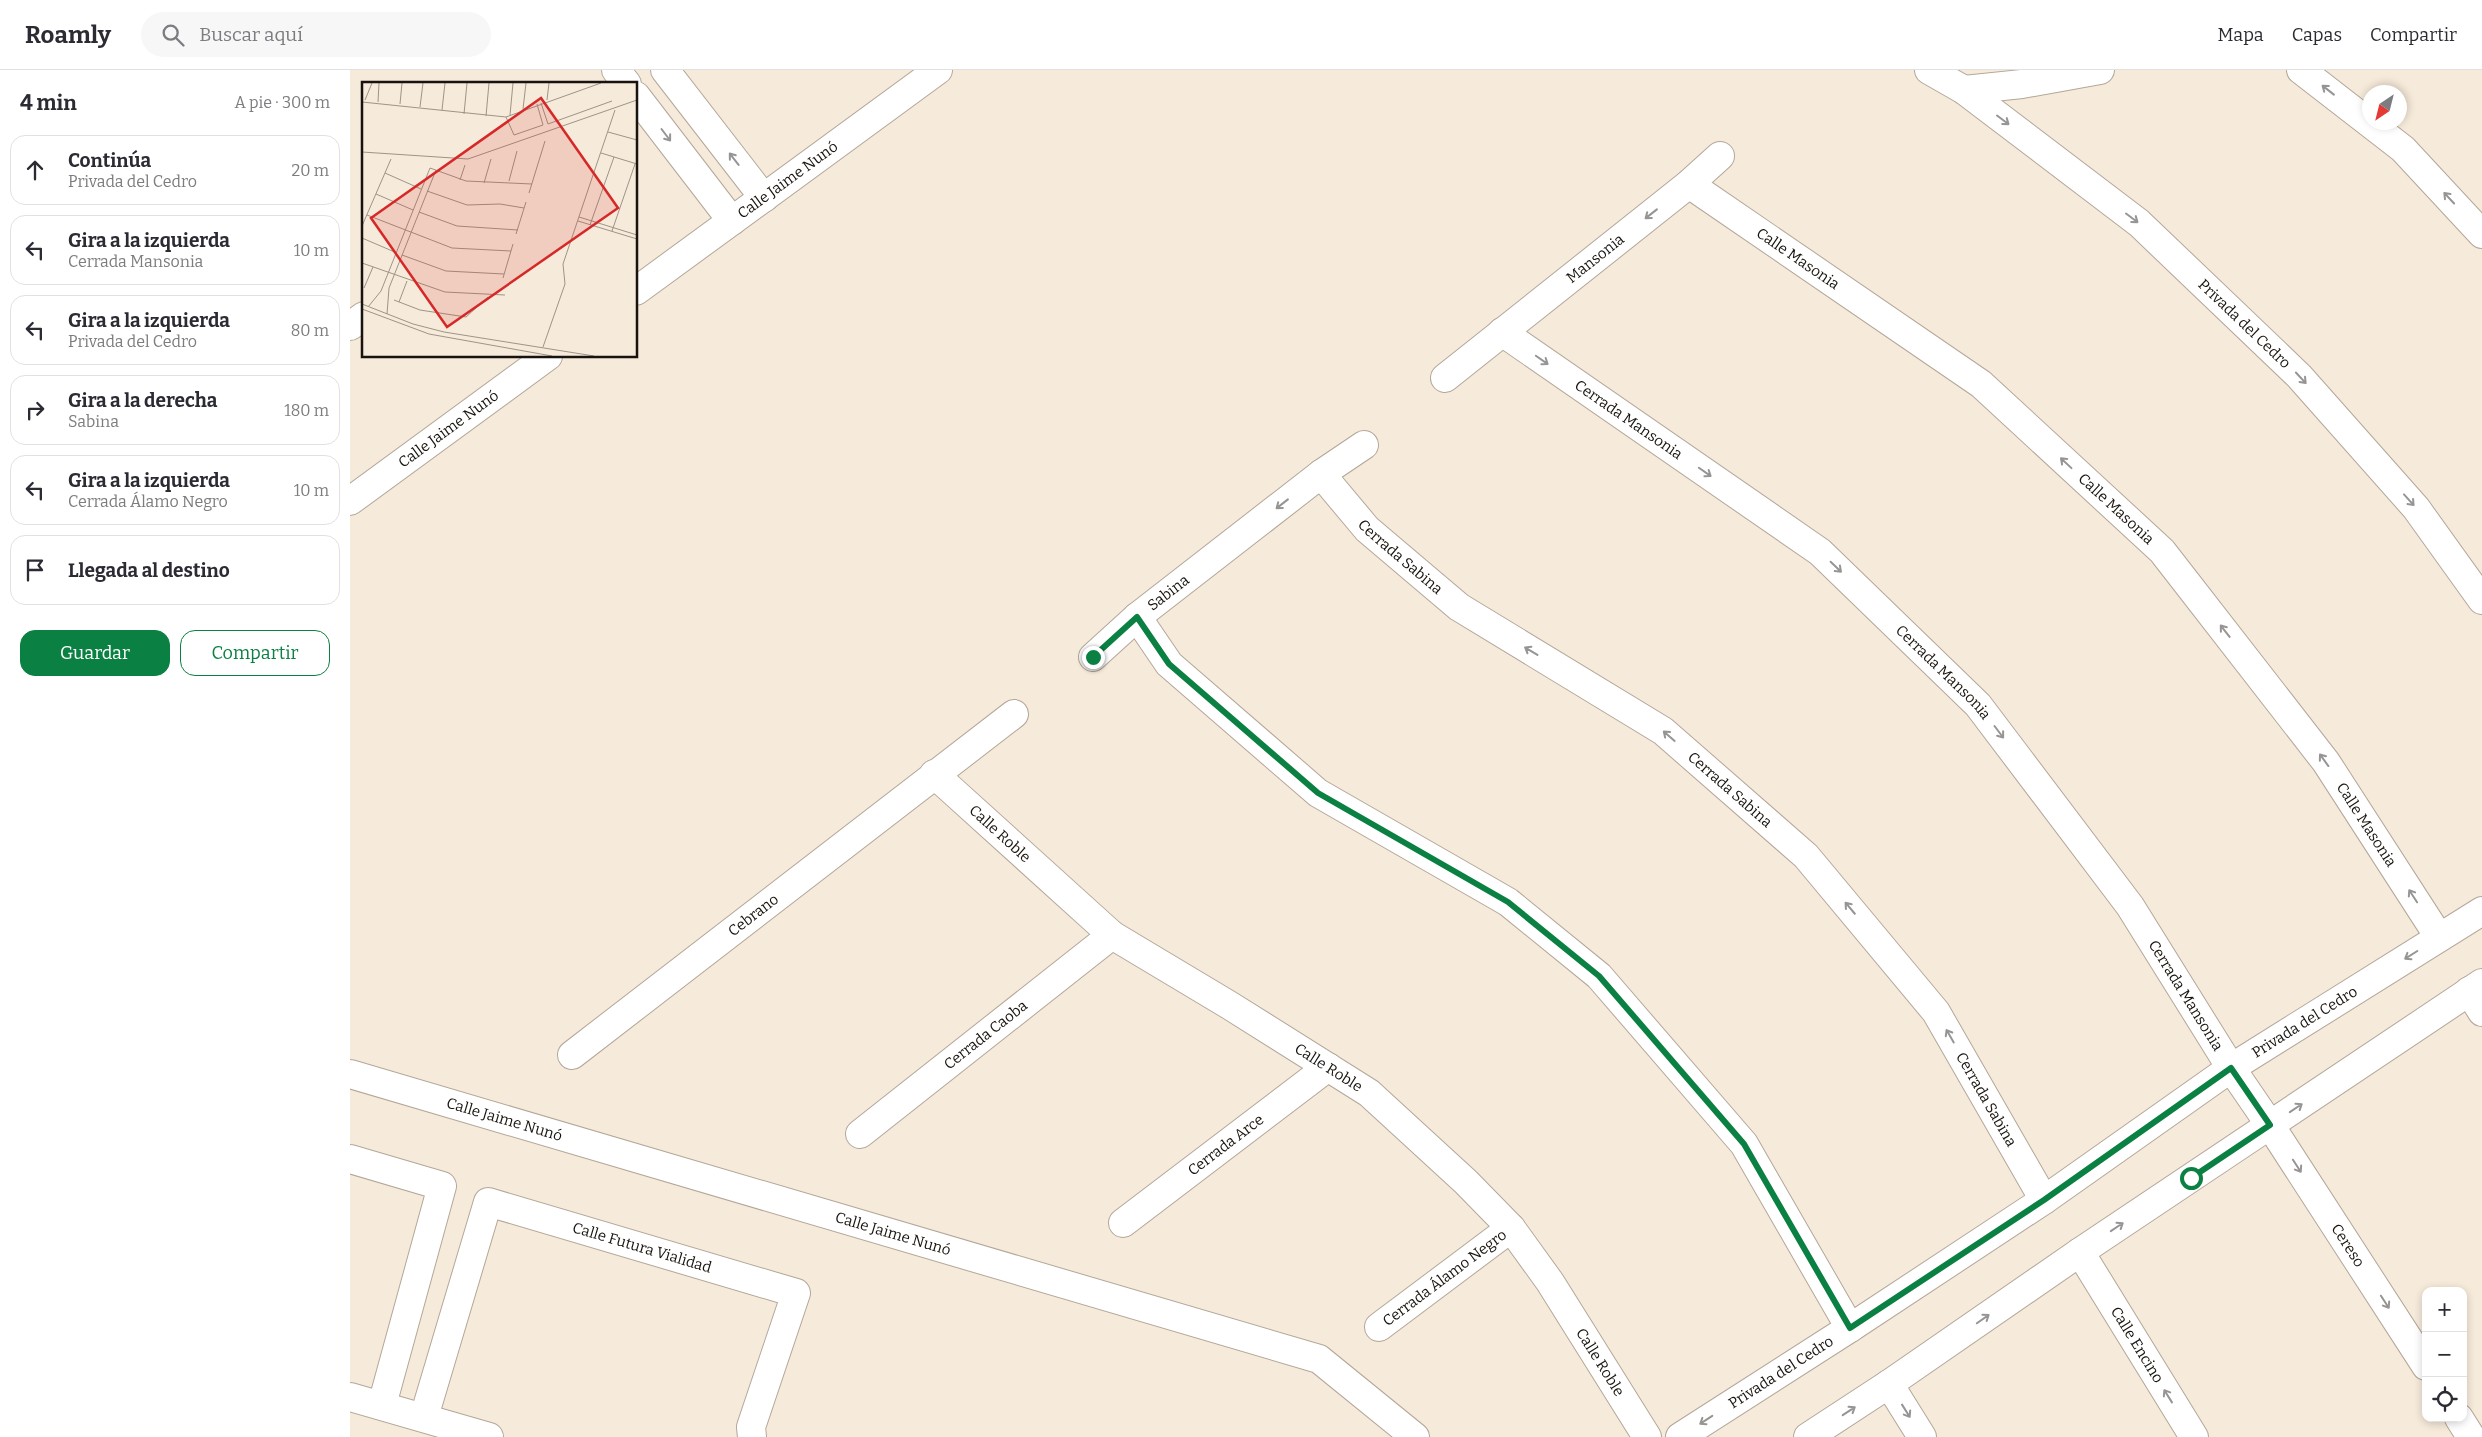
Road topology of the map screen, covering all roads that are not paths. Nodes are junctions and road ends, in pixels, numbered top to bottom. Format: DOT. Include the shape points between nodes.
graph roads {
  1 [pos="616,70"];
  2 [pos="665,70"];
  3 [pos="938,70"];
  4 [pos="1929,70"];
  5 [pos="2100,70"];
  6 [pos="2301,70"];
  7 [pos="625,82"];
  8 [pos="1964,90"];
  9 [pos="682,92"];
  10 [pos="640,110"];
  11 [pos="1720,156"];
  12 [pos="1689,184"];
  13 [pos="764,198"];
  14 [pos="732,221"];
  15 [pos="2482,234"];
  16 [pos="638,290"];
  17 [pos="362,317"];
  18 [pos="350,326"];
  19 [pos="1502,332"];
  20 [pos="545,358"];
  21 [pos="1445,378"];
  22 [pos="1364,446"];
  23 [pos="1320,474"];
  24 [pos="350,502"];
  25 [pos="2482,600"];
  26 [pos="1137,617"];
  27 [pos="1093,657"];
  28 [pos="1014,714"];
  29 [pos="934,774"];
  30 [pos="2482,911"];
  31 [pos="1112,935"];
  32 [pos="2439,937"];
  33 [pos="2478,995"];
  34 [pos="572,1055"];
  35 [pos="1328,1066"];
  36 [pos="2231,1068"];
  37 [pos="350,1074"];
  38 [pos="2270,1125"];
  39 [pos="860,1134"];
  40 [pos="350,1159"];
  41 [pos="2044,1200"];
  42 [pos="1123,1224"];
  43 [pos="1511,1228"];
  44 [pos="2080,1252"];
  45 [pos="1379,1327"];
  46 [pos="1850,1328"];
  47 [pos="2422,1360"];
  48 [pos="1889,1384"];
  49 [pos="350,1397"];
  50 [pos="382,1405"];
  51 [pos="424,1418"];
  52 [pos="2462,1422"];
  53 [pos="489,1437"];
  54 [pos="752,1437"];
  55 [pos="1415,1437"];
  56 [pos="1647,1437"];
  57 [pos="1680,1437"];
  58 [pos="1808,1437"];
  59 [pos="1922,1437"];
  60 [pos="2194,1437"];
  61 [pos="2471,1437"];
  1 -- 7 [label="street"];
  2 -- 9 [label="street"];
  3 -- 13 [label="street, Calle Jaime Nunó"];
  4 -- 8 [label="street, Privada del Cedro"];
  5 -- 8 [label="street" via="2022,84"];
  15 -- 6 [label="street, one-way" via="2403,150"];
  8 -- 25 [label="street, Privada del Cedro, one-way" via="2139,223 2299,376 2416,508"];
  9 -- 10 [label="street"];
  13 -- 9 [label="street, one-way"];
  10 -- 14 [label="street, one-way"];
  11 -- 12 [label="street"];
  12 -- 19 [label="street, Mansonia, one-way"];
  32 -- 12 [label="street, Calle Masonia, one-way" via="2326,762 2162,551 1981,384"];
  13 -- 14 [label="street, Calle Jaime Nunó"];
  14 -- 16 [label="street, Calle Jaime Nunó"];
  17 -- 18 [label="street"];
  19 -- 21 [label="street"];
  19 -- 36 [label="street, Cerrada Mansonia, one-way" via="1820,552 1978,705 2130,906"];
  20 -- 24 [label="street, Calle Jaime Nunó"];
  22 -- 23 [label="street"];
  23 -- 26 [label="street, Sabina, one-way"];
  41 -- 23 [label="street, Cerrada Sabina, one-way" via="1936,1012 1806,856 1663,731 1459,607 1367,529"];
  26 -- 27 [label="street"];
  26 -- 46 [label="street, Sabina" via="1169,664 1318,793 1508,902 1599,976 1744,1144"];
  28 -- 29 [label="street"];
  29 -- 31 [label="street, Calle Roble"];
  29 -- 34 [label="street, Cebrano"];
  30 -- 32 [label="street, Privada del Cedro"];
  31 -- 35 [label="street, Calle Roble"];
  31 -- 39 [label="street, Cerrada Caoba"];
  32 -- 36 [label="street, Privada del Cedro, one-way"];
  38 -- 33 [label="street, one-way"];
  35 -- 42 [label="street, Cerrada Arce"];
  35 -- 43 [label="street, Calle Roble" via="1369,1093"];
  36 -- 38 [label="street, Cerrada Mansonia"];
  36 -- 41 [label="street, Privada del Cedro"];
  37 -- 55 [label="street, Calle Jaime Nunó" via="1319,1359"];
  44 -- 38 [label="street, one-way"];
  38 -- 47 [label="street, Cereso, one-way"];
  40 -- 50 [label="street" via="442,1186"];
  41 -- 46 [label="street, Privada del Cedro"];
  43 -- 45 [label="street, Cerrada Álamo Negro"];
  43 -- 56 [label="street, Calle Roble" via="1550,1282"];
  48 -- 44 [label="street, one-way"];
  60 -- 44 [label="street, Calle Encino, one-way"];
  46 -- 57 [label="street, Privada del Cedro, one-way"];
  58 -- 48 [label="street, one-way"];
  48 -- 59 [label="street, one-way"];
  49 -- 50 [label="street"];
  50 -- 51 [label="street"];
  51 -- 53 [label="street"];
  51 -- 54 [label="street, Calle Futura Vialidad" via="488,1202 796,1293 751,1426"];
  52 -- 61 [label="street"];
}
